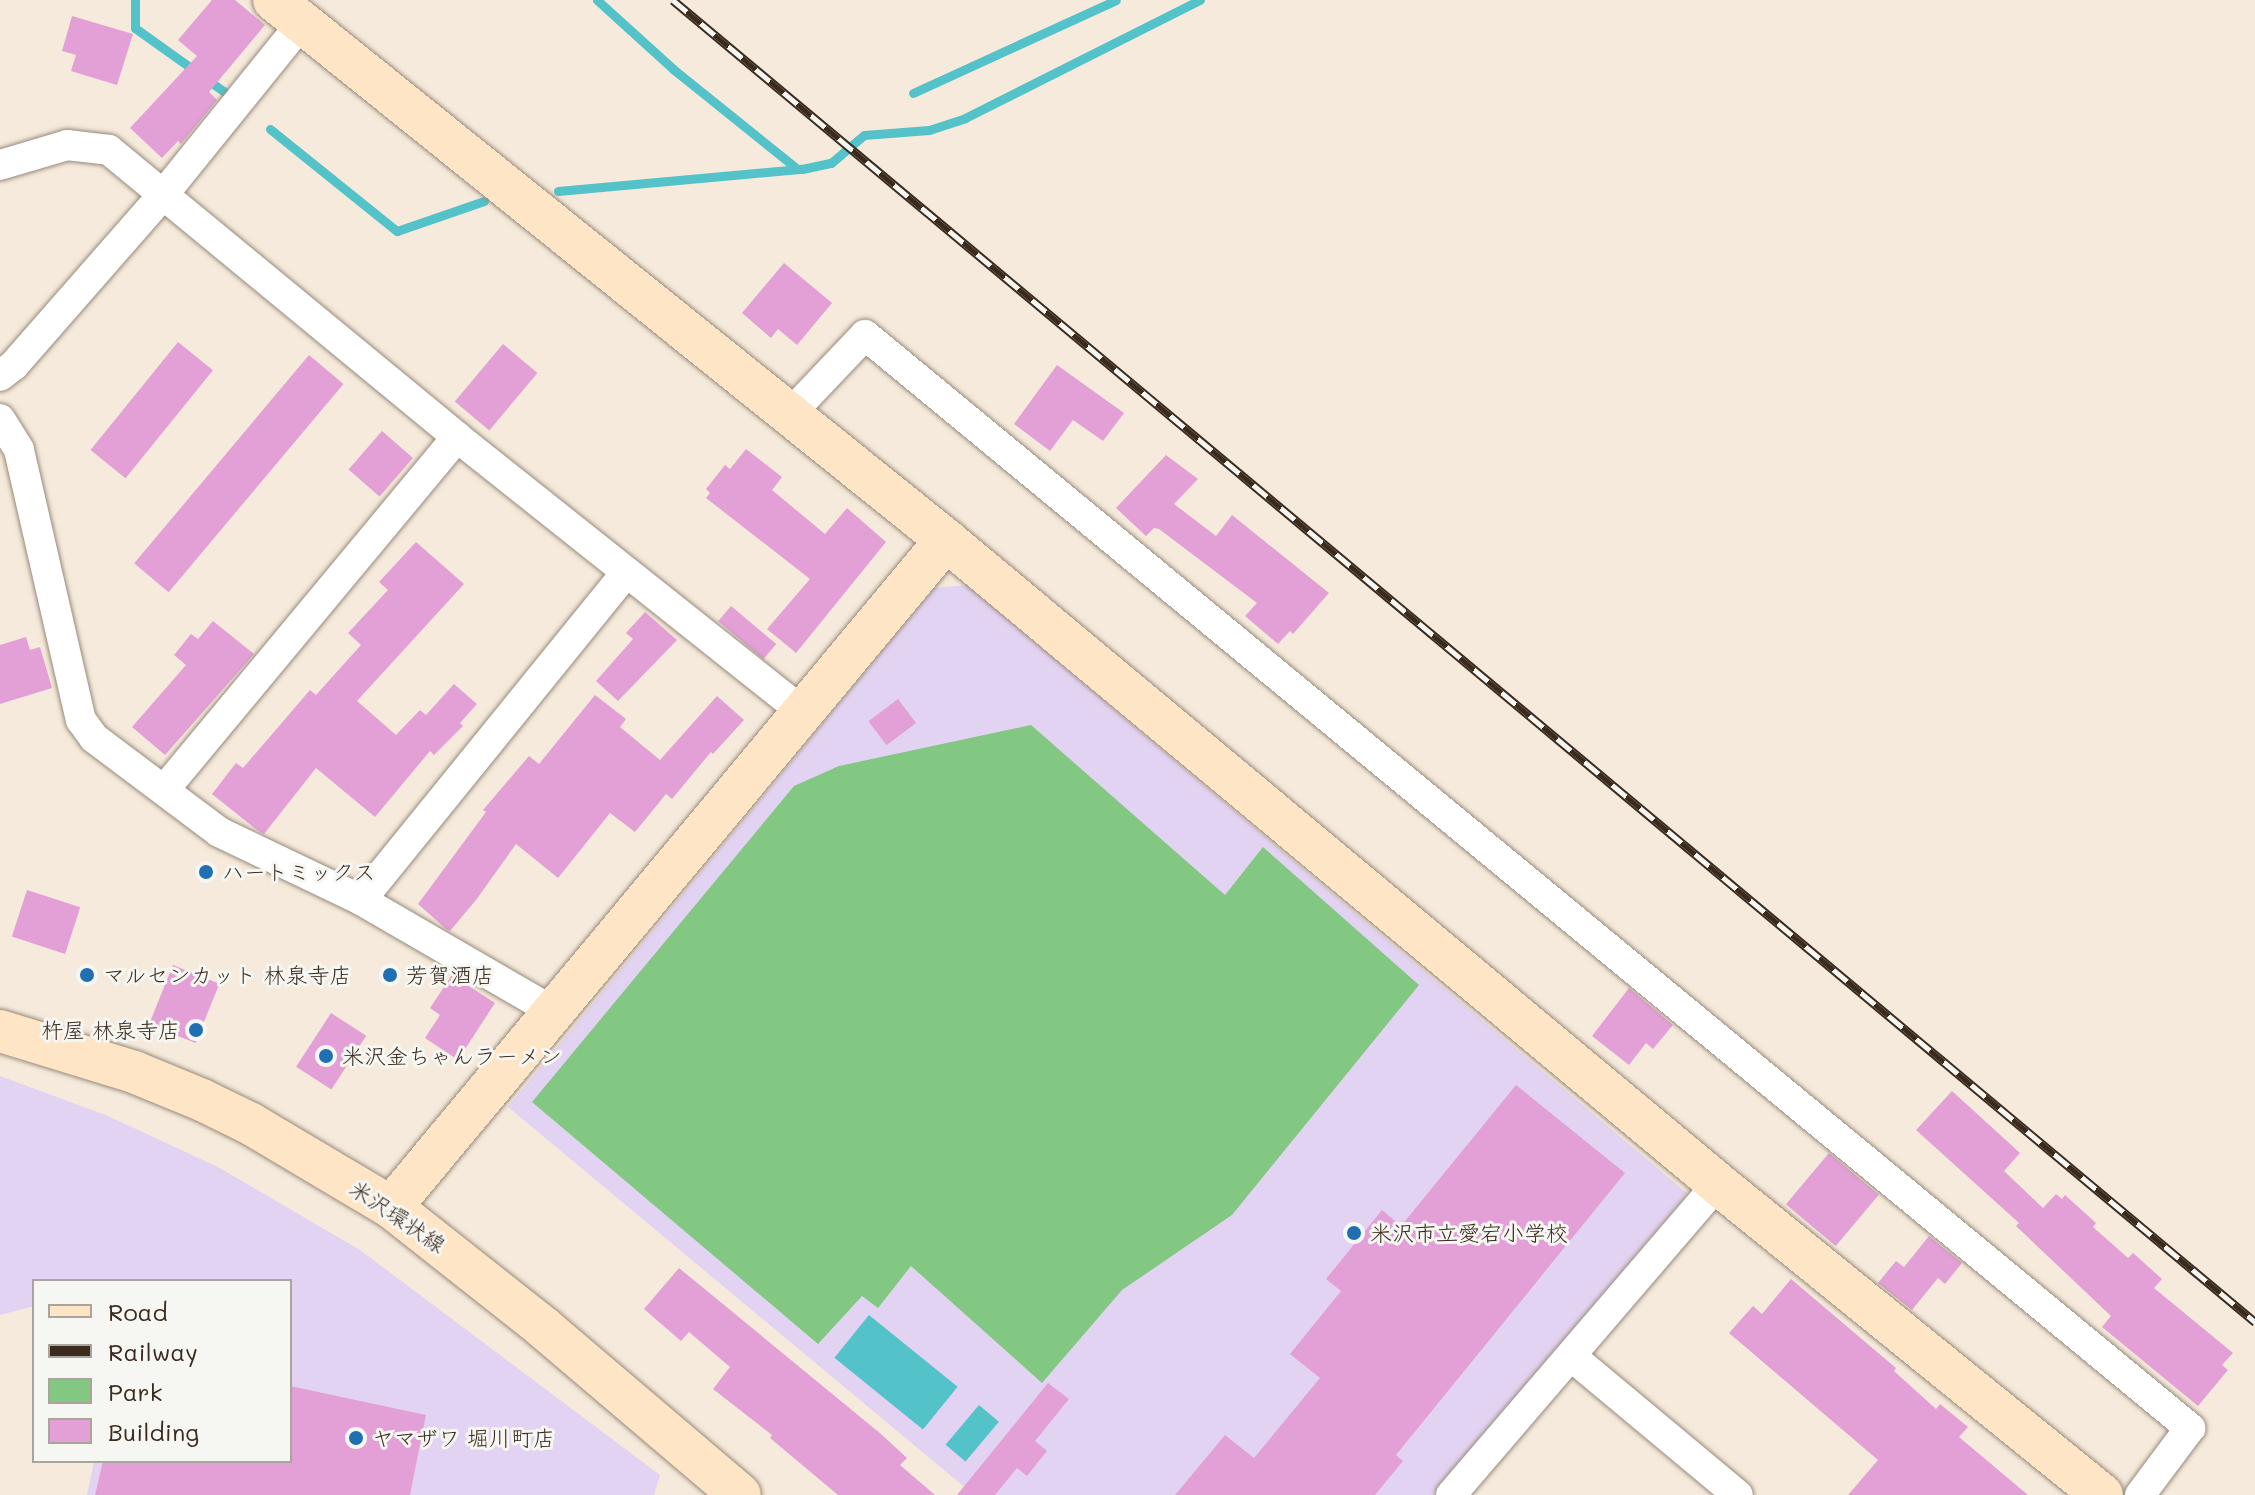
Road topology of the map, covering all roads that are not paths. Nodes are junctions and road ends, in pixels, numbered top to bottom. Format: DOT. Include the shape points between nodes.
graph roads {
  1 [pos="288,12"];
  2 [pos="0,165"];
  3 [pos="163,195"];
  4 [pos="0,376"];
  5 [pos="789,415"];
  6 [pos="0,419"];
  7 [pos="457,437"];
  8 [pos="946,540"];
  9 [pos="626,573"];
  10 [pos="803,712"];
  11 [pos="164,790"];
  12 [pos="361,900"];
  13 [pos="554,1012"];
  14 [pos="0,1031"];
  15 [pos="1718,1184"];
  16 [pos="391,1207"];
  17 [pos="1571,1356"];
  18 [pos="740,1495"];
  19 [pos="1451,1495"];
  20 [pos="1738,1495"];
  21 [pos="2102,1495"];
  22 [pos="2140,1495"];
  1 -- 3 [label="street"];
  1 -- 5 [label="street"];
  2 -- 3 [label="street" via="67,145 109,150"];
  3 -- 4 [label="street"];
  3 -- 7 [label="street"];
  5 -- 8 [label="street"];
  5 -- 22 [label="street" via="865,335 2190,1428"];
  6 -- 11 [label="street" via="19,450 81,720 94,738"];
  7 -- 9 [label="street"];
  7 -- 11 [label="street"];
  8 -- 10 [label="street"];
  8 -- 15 [label="street"];
  9 -- 10 [label="street"];
  9 -- 12 [label="street"];
  10 -- 13 [label="street"];
  11 -- 12 [label="street" via="237,842"];
  12 -- 13 [label="street"];
  13 -- 16 [label="street"];
  14 -- 16 [label="street, 米沢環状線" via="134,1072 202,1100"];
  15 -- 17 [label="street"];
  15 -- 21 [label="street"];
  16 -- 18 [label="street, 米沢環状線" via="544,1328"];
  17 -- 19 [label="street"];
  17 -- 20 [label="street"];
}
